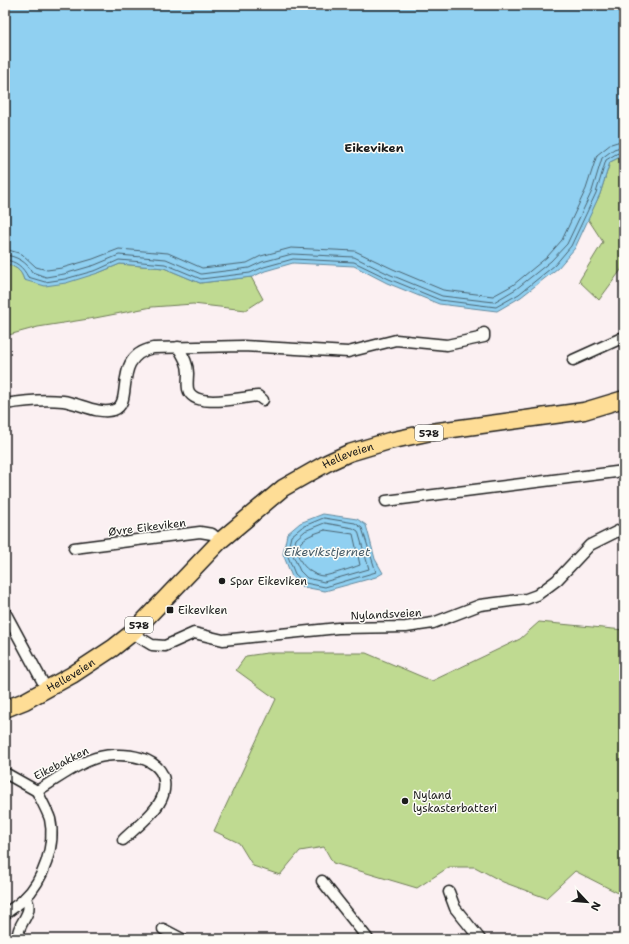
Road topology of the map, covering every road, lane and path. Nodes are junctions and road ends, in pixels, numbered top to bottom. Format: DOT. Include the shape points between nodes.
graph roads {
  1 [pos="484,333"];
  2 [pos="624,337"];
  3 [pos="396,340"];
  4 [pos="178,347"];
  5 [pos="472,347"];
  6 [pos="573,360"];
  7 [pos="624,399"];
  8 [pos="264,400"];
  9 [pos="5,404"];
  10 [pos="624,470"];
  11 [pos="386,501"];
  12 [pos="624,528"];
  13 [pos="220,541"];
  14 [pos="74,548"];
  15 [pos="5,612"];
  16 [pos="132,633"];
  17 [pos="47,690"];
  18 [pos="5,709"];
  19 [pos="5,773"];
  20 [pos="38,791"];
  21 [pos="123,840"];
  22 [pos="322,881"];
  23 [pos="450,892"];
  24 [pos="25,898"];
  25 [pos="5,914"];
  26 [pos="163,929"];
  27 [pos="18,939"];
  28 [pos="182,939"];
  29 [pos="368,939"];
  30 [pos="480,939"];
  1 -- 3 [label="street" via="484,337 478,339 447,345"];
  2 -- 6 [label="street"];
  3 -- 4 [label="street" via="348,352 243,346"];
  3 -- 5 [label="street" via="399,345 435,351"];
  4 -- 8 [label="street" via="187,367 188,390 196,399 209,401 258,396"];
  4 -- 9 [label="street" via="153,348 135,355 129,365 120,406 113,410 95,409 63,401"];
  7 -- 13 [label="main road, Helleveien / 578" via="584,411 389,440 349,454 327,463 283,488"];
  10 -- 11 [label="street"];
  12 -- 16 [label="street, Nylandsveien" via="590,545 557,580 537,595 526,599 480,605 433,623 338,628 224,640 194,633 169,645 158,646"];
  13 -- 14 [label="street, Øvre Eikeviken" via="212,534 200,532"];
  13 -- 16 [label="main road, Helleveien / 578"];
  15 -- 17 [label="street"];
  16 -- 17 [label="main road, Helleveien / 578" via="96,660"];
  17 -- 18 [label="main road, Helleveien / 578"];
  19 -- 20 [label="street, Eikebakken"];
  20 -- 21 [label="street, Eikebakken" via="91,759 118,754 139,757 155,764 165,782 163,796 155,809"];
  20 -- 24 [label="street" via="50,819 52,838 39,878"];
  22 -- 29 [label="street"];
  23 -- 30 [label="street" via="455,908"];
  24 -- 25 [label="street"];
  24 -- 27 [label="street" via="29,902 29,908 16,931"];
  26 -- 28 [label="street"];
}
